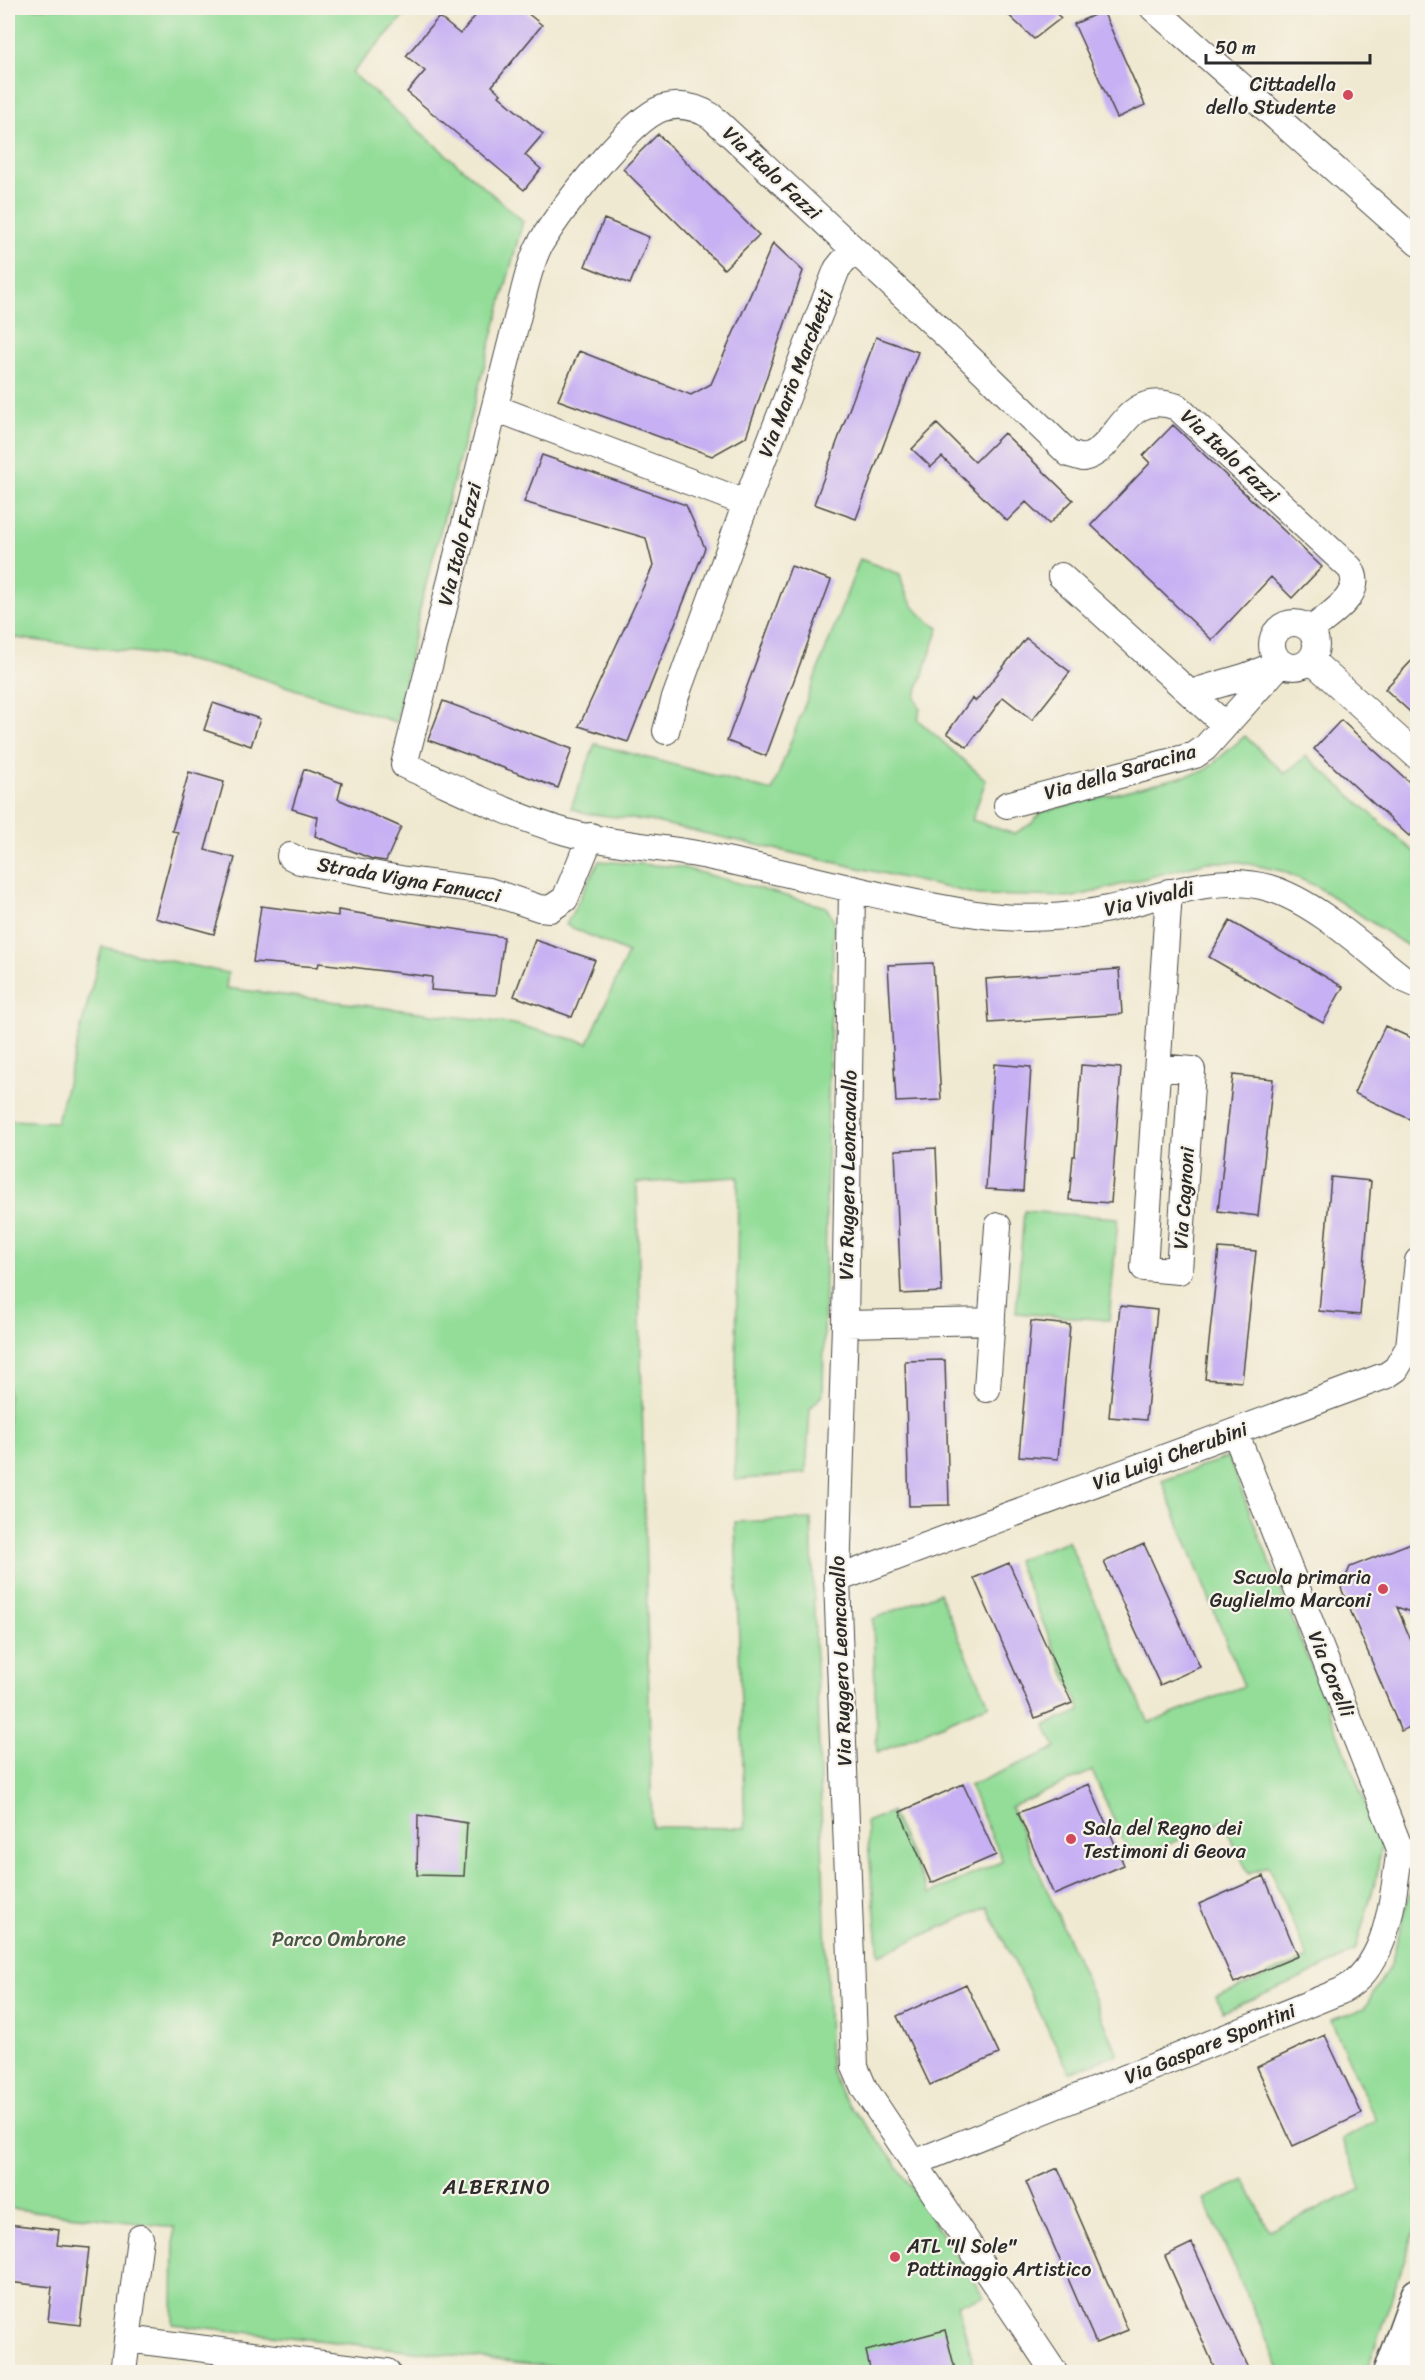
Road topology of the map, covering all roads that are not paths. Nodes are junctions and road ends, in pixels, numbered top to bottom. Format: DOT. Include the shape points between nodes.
graph roads {
  1 [pos="1153,8"];
  2 [pos="1418,243"];
  3 [pos="853,249"];
  4 [pos="495,408"];
  5 [pos="746,503"];
  6 [pos="1061,576"];
  7 [pos="1311,630"];
  8 [pos="1311,660"];
  9 [pos="1281,663"];
  10 [pos="1193,695"];
  11 [pos="1225,725"];
  12 [pos="666,730"];
  13 [pos="1418,757"];
  14 [pos="1007,805"];
  15 [pos="591,836"];
  16 [pos="290,856"];
  17 [pos="852,890"];
  18 [pos="1169,892"];
  19 [pos="1418,985"];
  20 [pos="1158,1067"];
  21 [pos="998,1226"];
  22 [pos="1418,1261"];
  23 [pos="992,1322"];
  24 [pos="845,1324"];
  25 [pos="987,1389"];
  26 [pos="1235,1432"];
  27 [pos="837,1579"];
  28 [pos="1409,1846"];
  29 [pos="914,2163"];
  30 [pos="140,2238"];
  31 [pos="1418,2295"];
  32 [pos="127,2339"];
  33 [pos="362,2371"];
  34 [pos="123,2373"];
  35 [pos="387,2373"];
  36 [pos="1054,2373"];
  37 [pos="1390,2373"];
  1 -- 2 [label="street" via="1369,188"];
  3 -- 4 [label="street, Via Italo Fazzi" via="711,116 693,107 663,108 627,134 582,184 539,246"];
  3 -- 5 [label="street, Via Mario Marchetti" via="837,269"];
  3 -- 7 [label="street, Via Italo Fazzi" via="1069,454 1083,459 1094,454 1141,406 1159,402 1177,407 1354,574 1352,593"];
  4 -- 5 [label="street"];
  4 -- 15 [label="street, Via Italo Fazzi" via="404,765 506,809 567,832"];
  5 -- 12 [label="street, Via Mario Marchetti"];
  6 -- 10 [label="street"];
  7 -- 8 [label="street" via="1316,642"];
  7 -- 9 [label="street" via="1298,623 1278,630 1272,644"];
  8 -- 9 [label="street" via="1293,667"];
  8 -- 13 [label="street"];
  9 -- 10 [label="street"];
  9 -- 11 [label="street, Via della Saracina"];
  10 -- 11 [label="street"];
  11 -- 14 [label="street, Via della Saracina" via="1195,755"];
  15 -- 16 [label="street, Strada Vigna Fanucci" via="565,899 550,909 489,891 406,880"];
  15 -- 17 [label="street" via="696,853"];
  17 -- 18 [label="street, Via Vivaldi" via="979,914 1022,917 1088,914"];
  17 -- 24 [label="street, Via Ruggero Leoncavallo"];
  18 -- 19 [label="street, Via Vivaldi" via="1218,883 1269,888 1312,909 1404,979"];
  18 -- 20 [label="street, Via Cagnoni"];
  20 -- 20 [label="street, Via Cagnoni" via="1192,1070 1179,1270 1144,1268"];
  21 -- 23 [label="street"];
  22 -- 26 [label="street, Via Luigi Cherubini" via="1409,1347 1395,1369 1376,1380"];
  23 -- 24 [label="street"];
  23 -- 25 [label="street"];
  24 -- 27 [label="street, Via Ruggero Leoncavallo"];
  26 -- 27 [label="street, Via Luigi Cherubini"];
  26 -- 28 [label="street, Via Corelli"];
  27 -- 29 [label="street, Via Ruggero Leoncavallo" via="855,2067 864,2088"];
  28 -- 29 [label="street, Via Gaspare Spontini" via="1378,1952 1367,1971 1350,1986"];
  29 -- 36 [label="street, Via Ruggero Leoncavallo"];
  30 -- 32 [label="street"];
  31 -- 37 [label="main road"];
  32 -- 33 [label="street"];
  32 -- 34 [label="street"];
  33 -- 35 [label="street"];
}
